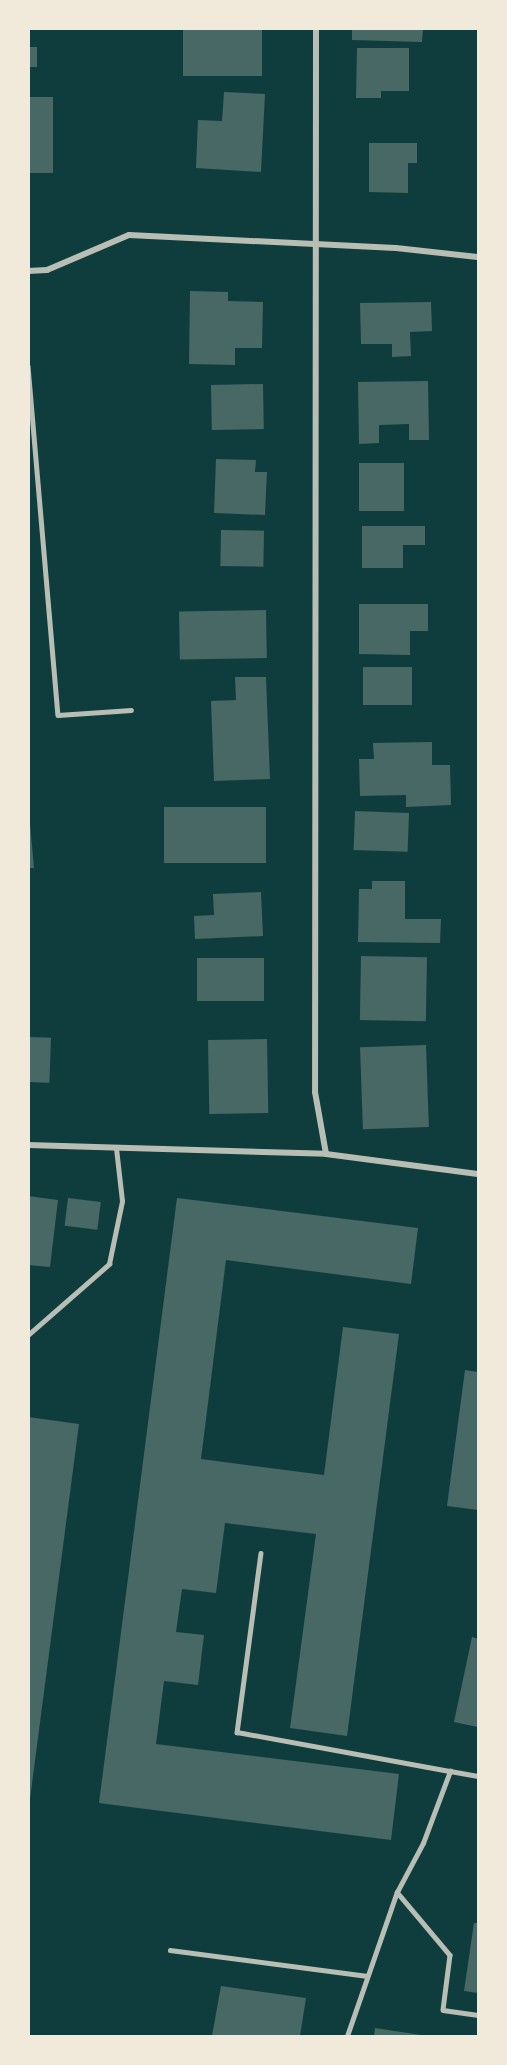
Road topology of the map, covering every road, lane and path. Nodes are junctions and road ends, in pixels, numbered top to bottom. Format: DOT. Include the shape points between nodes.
graph roads {
  1 [pos="316,28"];
  2 [pos="318,244"];
  3 [pos="478,257"];
  4 [pos="28,271"];
  5 [pos="28,366"];
  6 [pos="131,710"];
  7 [pos="28,1145"];
  8 [pos="116,1148"];
  9 [pos="326,1154"];
  10 [pos="478,1174"];
  11 [pos="28,1335"];
  12 [pos="261,1552"];
  13 [pos="450,1771"];
  14 [pos="478,1776"];
  15 [pos="397,1892"];
  16 [pos="170,1950"];
  17 [pos="367,1976"];
  18 [pos="478,2015"];
  19 [pos="347,2037"];
  1 -- 2 [label="street"];
  2 -- 3 [label="street"];
  2 -- 4 [label="street" via="129,235 47,270"];
  2 -- 9 [label="street" via="315,1092"];
  5 -- 6 [label="lane" via="58,715"];
  7 -- 8 [label="street"];
  8 -- 9 [label="street"];
  8 -- 11 [label="lane" via="122,1201 109,1264"];
  9 -- 10 [label="street"];
  12 -- 13 [label="lane" via="237,1732"];
  13 -- 14 [label="lane"];
  13 -- 15 [label="lane" via="423,1844"];
  15 -- 17 [label="lane"];
  15 -- 18 [label="lane" via="450,1955 443,2010"];
  16 -- 17 [label="lane"];
  17 -- 19 [label="lane"];
}
